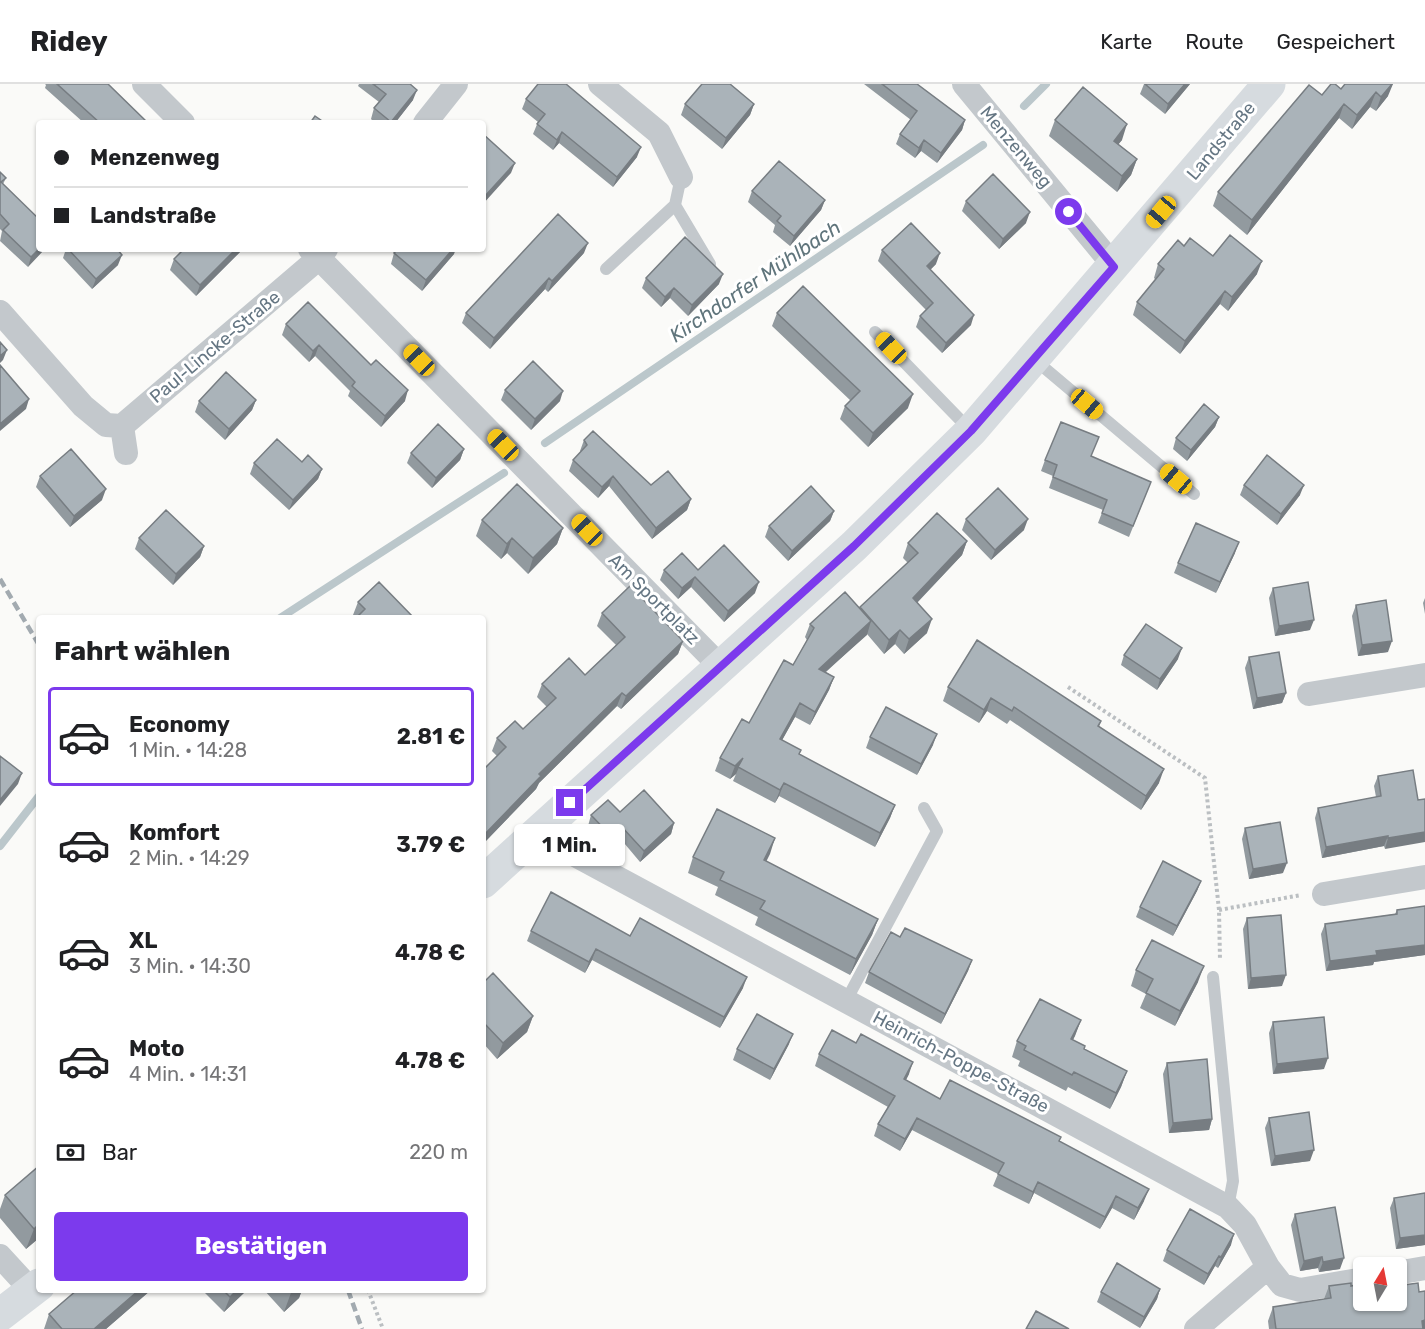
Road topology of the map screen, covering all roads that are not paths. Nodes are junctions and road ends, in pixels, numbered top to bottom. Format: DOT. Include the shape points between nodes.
graph roads {
  1 [pos="144,84"];
  2 [pos="456,84"];
  3 [pos="600,84"];
  4 [pos="964,84"];
  5 [pos="1269,84"];
  6 [pos="180,120"];
  7 [pos="427,120"];
  8 [pos="681,177"];
  9 [pos="675,205"];
  10 [pos="318,252"];
  11 [pos="710,264"];
  12 [pos="1114,267"];
  13 [pos="606,269"];
  14 [pos="0,312"];
  15 [pos="875,332"];
  16 [pos="1034,359"];
  17 [pos="122,426"];
  18 [pos="971,431"];
  19 [pos="126,453"];
  20 [pos="1194,494"];
  21 [pos="721,666"];
  22 [pos="1425,675"];
  23 [pos="1309,694"];
  24 [pos="924,808"];
  25 [pos="536,834"];
  26 [pos="1425,877"];
  27 [pos="486,879"];
  28 [pos="1324,894"];
  29 [pos="1213,977"];
  30 [pos="846,1001"];
  31 [pos="1228,1207"];
  32 [pos="0,1256"];
  33 [pos="1268,1267"];
  34 [pos="1425,1268"];
  35 [pos="1407,1271"];
  36 [pos="1353,1281"];
  37 [pos="35,1288"];
  38 [pos="0,1315"];
  39 [pos="1196,1329"];
  1 -- 6 [label="street"];
  2 -- 7 [label="street"];
  3 -- 8 [label="street" via="659,133"];
  4 -- 12 [label="street, Menzenweg"];
  5 -- 12 [label="street, Landstraße"];
  8 -- 9 [label="lane"];
  9 -- 11 [label="lane"];
  9 -- 13 [label="lane"];
  10 -- 17 [label="street, Paul-Lincke-Straße"];
  10 -- 21 [label="street, Am Sportplatz"];
  12 -- 16 [label="street, Landstraße"];
  14 -- 17 [label="street" via="83,406 105,425"];
  15 -- 18 [label="lane"];
  16 -- 18 [label="street, Landstraße"];
  16 -- 20 [label="lane"];
  17 -- 19 [label="street"];
  18 -- 21 [label="street, Landstraße" via="854,546"];
  21 -- 25 [label="street, Landstraße"];
  22 -- 23 [label="street"];
  24 -- 30 [label="lane" via="937,831"];
  25 -- 27 [label="street, Landstraße"];
  25 -- 30 [label="street, Heinrich-Poppe-Straße"];
  26 -- 28 [label="street"];
  29 -- 31 [label="lane" via="1233,1181"];
  30 -- 31 [label="street, Heinrich-Poppe-Straße"];
  31 -- 33 [label="street, Heinrich-Poppe-Straße" via="1245,1226"];
  32 -- 37 [label="street"];
  33 -- 36 [label="street, Heinrich-Poppe-Straße" via="1282,1285 1300,1290"];
  33 -- 39 [label="street"];
  34 -- 35 [label="street"];
  37 -- 38 [label="street"];
}
